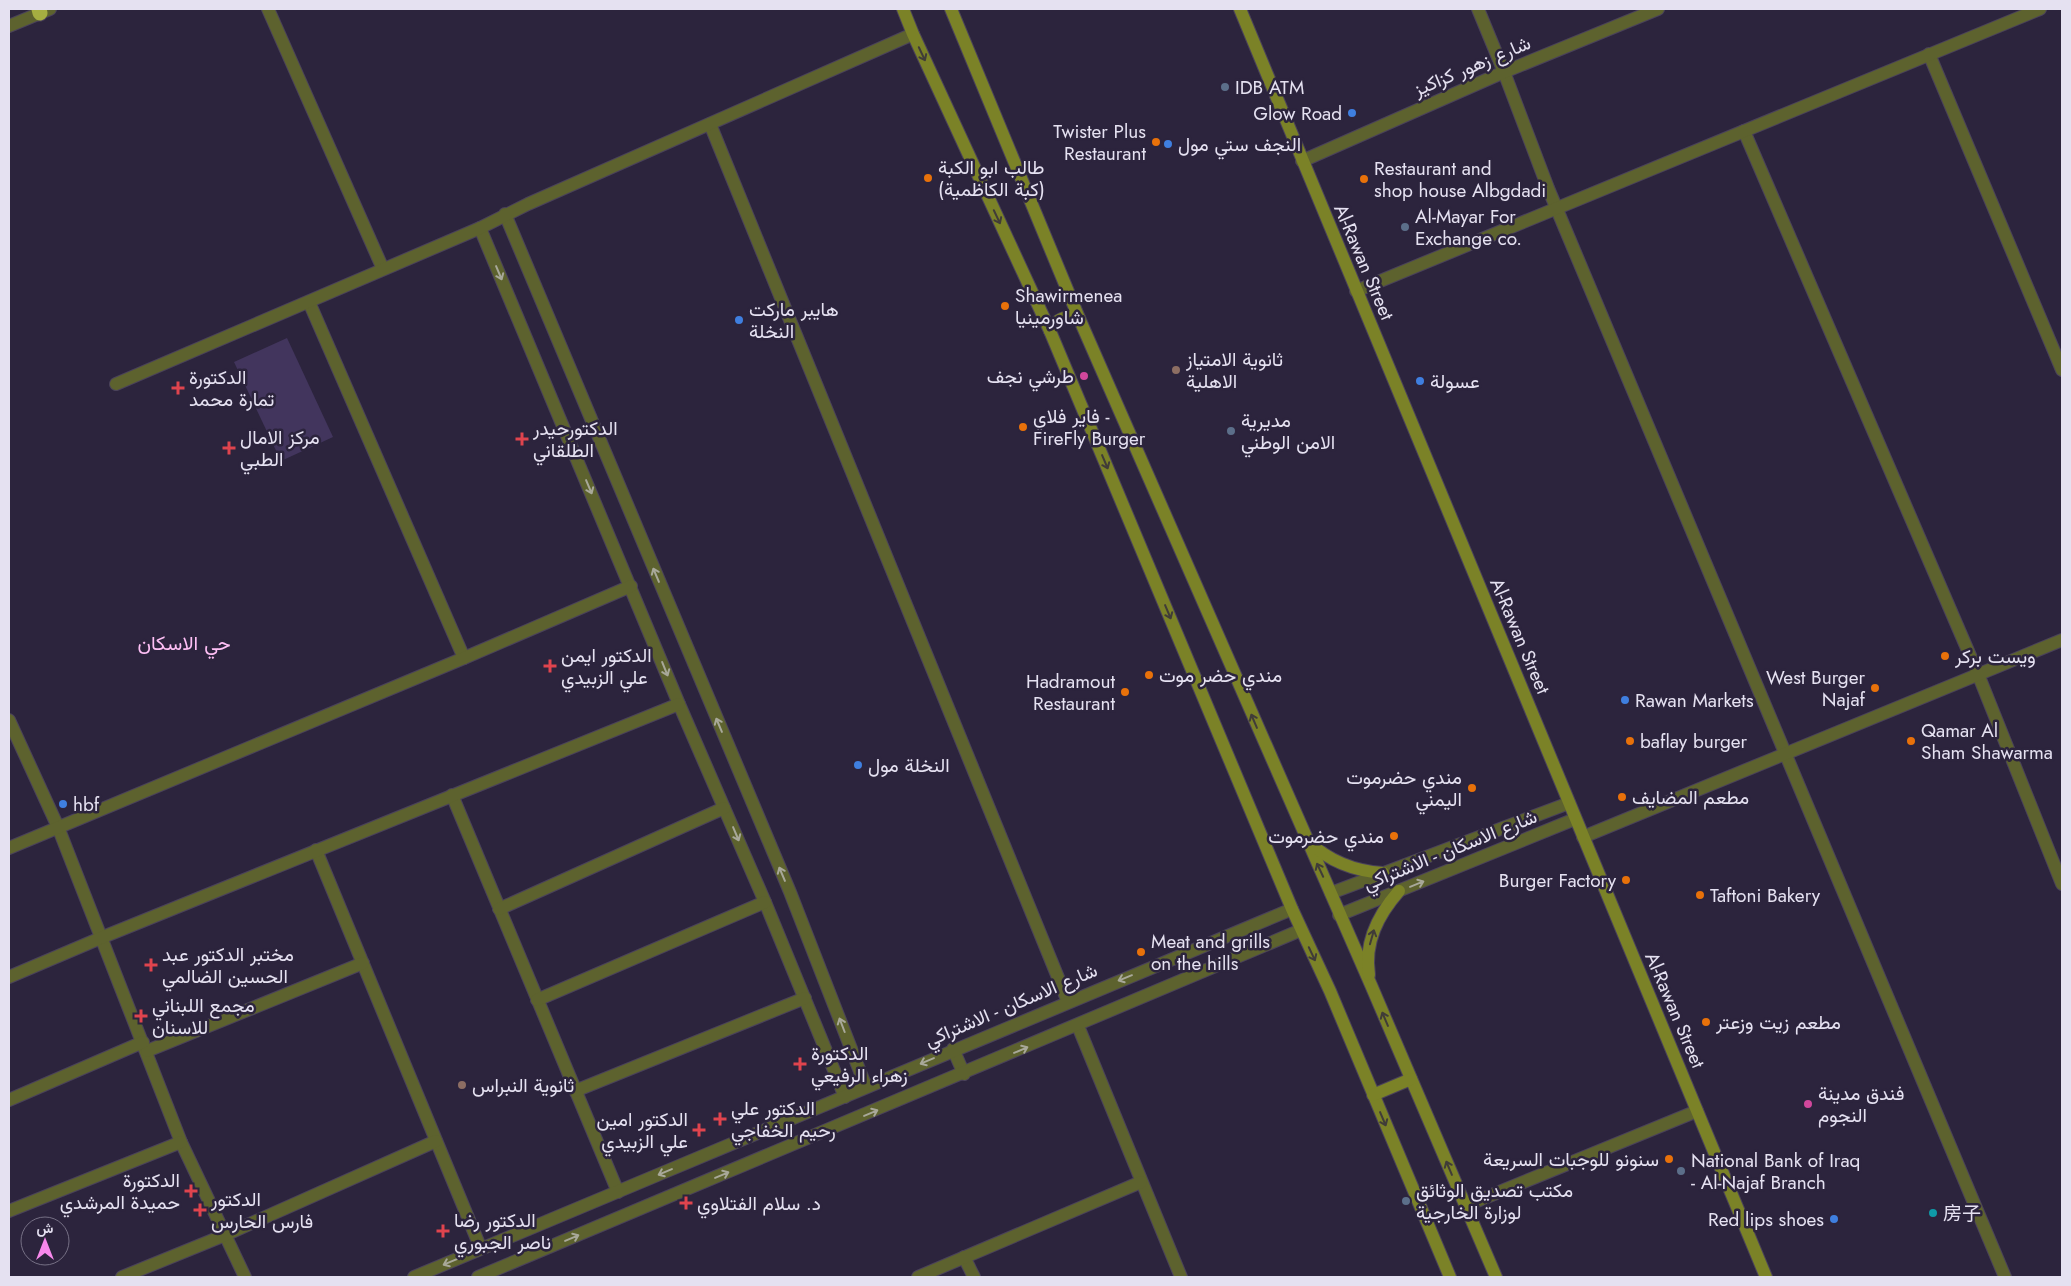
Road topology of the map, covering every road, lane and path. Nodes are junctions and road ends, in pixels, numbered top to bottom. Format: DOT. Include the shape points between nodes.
graph roads {
  1 [pos="268,9"];
  2 [pos="903,9"];
  3 [pos="951,9"];
  4 [pos="1240,9"];
  5 [pos="1478,9"];
  6 [pos="1658,9"];
  7 [pos="2040,9"];
  8 [pos="43,10"];
  9 [pos="9,26"];
  10 [pos="913,34"];
  11 [pos="1929,54"];
  12 [pos="1504,72"];
  13 [pos="710,124"];
  14 [pos="1744,131"];
  15 [pos="1302,161"];
  16 [pos="1557,208"];
  17 [pos="505,214"];
  18 [pos="480,228"];
  19 [pos="383,269"];
  20 [pos="1356,291"];
  21 [pos="309,302"];
  22 [pos="1079,318"];
  23 [pos="1050,331"];
  24 [pos="2062,370"];
  25 [pos="116,384"];
  26 [pos="631,586"];
  27 [pos="2062,640"];
  28 [pos="464,658"];
  29 [pos="1978,674"];
  30 [pos="679,704"];
  31 [pos="9,720"];
  32 [pos="1786,754"];
  33 [pos="452,796"];
  34 [pos="1569,803"];
  35 [pos="724,808"];
  36 [pos="1575,819"];
  37 [pos="58,827"];
  38 [pos="1304,836"];
  39 [pos="1583,837"];
  40 [pos="9,848"];
  41 [pos="316,850"];
  42 [pos="1383,873"];
  43 [pos="2062,884"];
  44 [pos="1399,891"];
  45 [pos="1331,893"];
  46 [pos="765,902"];
  47 [pos="499,909"];
  48 [pos="1292,909"];
  49 [pos="1339,915"];
  50 [pos="1301,930"];
  51 [pos="103,937"];
  52 [pos="363,963"];
  53 [pos="9,978"];
  54 [pos="1370,985"];
  55 [pos="805,998"];
  56 [pos="537,1000"];
  57 [pos="1068,1002"];
  58 [pos="1078,1026"];
  59 [pos="145,1046"];
  60 [pos="953,1049"];
  61 [pos="964,1074"];
  62 [pos="1412,1079"];
  63 [pos="866,1087"];
  64 [pos="576,1091"];
  65 [pos="1373,1095"];
  66 [pos="845,1097"];
  67 [pos="9,1100"];
  68 [pos="1697,1111"];
  69 [pos="436,1141"];
  70 [pos="181,1142"];
  71 [pos="1142,1182"];
  72 [pos="618,1192"];
  73 [pos="1465,1206"];
  74 [pos="9,1211"];
  75 [pos="225,1235"];
  76 [pos="481,1249"];
  77 [pos="964,1257"];
  78 [pos="122,1277"];
  79 [pos="245,1277"];
  80 [pos="414,1277"];
  81 [pos="478,1277"];
  82 [pos="918,1277"];
  83 [pos="974,1277"];
  84 [pos="1181,1277"];
  85 [pos="1450,1277"];
  86 [pos="1496,1277"];
  87 [pos="1766,1277"];
  88 [pos="2005,1277"];
  1 -- 19 [label="street"];
  2 -- 10 [label="main road"];
  3 -- 22 [label="main road"];
  4 -- 15 [label="main road, Al-Rawan Street"];
  5 -- 12 [label="street"];
  6 -- 12 [label="street, شارع زهور كزاكيز"];
  7 -- 11 [label="street"];
  8 -- 9 [label="street"];
  10 -- 13 [label="street"];
  10 -- 23 [label="main road, one-way"];
  11 -- 14 [label="street"];
  11 -- 24 [label="street"];
  12 -- 15 [label="street, شارع زهور كزاكيز"];
  12 -- 16 [label="street"];
  13 -- 17 [label="street"];
  13 -- 57 [label="street"];
  14 -- 16 [label="street"];
  14 -- 29 [label="street"];
  15 -- 20 [label="main road, Al-Rawan Street"];
  16 -- 20 [label="street"];
  16 -- 32 [label="street"];
  17 -- 18 [label="street"];
  63 -- 17 [label="street, one-way" via="790,892"];
  18 -- 19 [label="street"];
  18 -- 26 [label="street, one-way"];
  19 -- 21 [label="street"];
  20 -- 34 [label="main road, Al-Rawan Street"];
  21 -- 25 [label="street"];
  21 -- 28 [label="street"];
  22 -- 23 [label="main road" via="1062,318"];
  38 -- 22 [label="main road, one-way"];
  23 -- 48 [label="main road, one-way"];
  26 -- 28 [label="street"];
  26 -- 30 [label="street, one-way"];
  27 -- 29 [label="street"];
  28 -- 37 [label="street"];
  29 -- 32 [label="street"];
  29 -- 43 [label="street"];
  30 -- 33 [label="street"];
  30 -- 35 [label="street"];
  31 -- 37 [label="street"];
  32 -- 39 [label="street"];
  32 -- 88 [label="street"];
  33 -- 41 [label="street"];
  33 -- 47 [label="street"];
  34 -- 36 [label="main road, Al-Rawan Street"];
  34 -- 42 [label="street, شارع الاسكان - الاشتراكي"];
  35 -- 46 [label="street, one-way"];
  35 -- 47 [label="street"];
  36 -- 39 [label="main road, Al-Rawan Street"];
  44 -- 36 [label="street, شارع الاسكان - الاشتراكي, one-way"];
  37 -- 40 [label="street"];
  37 -- 51 [label="street"];
  38 -- 42 [label="main road" via="1317,849 1340,863 1365,872"];
  45 -- 38 [label="main road, one-way"];
  39 -- 68 [label="main road, Al-Rawan Street"];
  41 -- 51 [label="street"];
  41 -- 52 [label="street"];
  42 -- 45 [label="street, شارع الاسكان - الاشتراكي"];
  44 -- 49 [label="street, شارع الاسكان - الاشتراكي"];
  54 -- 44 [label="main road, one-way" via="1368,968 1372,934 1378,918"];
  45 -- 49 [label="main road"];
  46 -- 55 [label="street"];
  46 -- 56 [label="street"];
  47 -- 56 [label="street"];
  48 -- 50 [label="main road"];
  48 -- 57 [label="street, شارع الاسكان - الاشتراكي, one-way"];
  49 -- 54 [label="main road"];
  50 -- 58 [label="street"];
  50 -- 65 [label="main road, one-way"];
  51 -- 53 [label="street"];
  51 -- 59 [label="street"];
  52 -- 59 [label="street"];
  52 -- 69 [label="street"];
  62 -- 54 [label="main road, one-way"];
  55 -- 64 [label="street"];
  55 -- 66 [label="street"];
  56 -- 64 [label="street"];
  57 -- 60 [label="street, شارع الاسكان - الاشتراكي"];
  61 -- 58 [label="street, one-way"];
  58 -- 71 [label="street"];
  59 -- 67 [label="street"];
  59 -- 70 [label="street"];
  60 -- 61 [label="street"];
  60 -- 63 [label="street, شارع الاسكان - الاشتراكي, one-way"];
  81 -- 61 [label="street, one-way"];
  62 -- 65 [label="main road"];
  73 -- 62 [label="main road, one-way"];
  63 -- 66 [label="street, شارع الاسكان - الاشتراكي"];
  64 -- 72 [label="street"];
  65 -- 85 [label="main road, one-way"];
  66 -- 72 [label="street, شارع الاسكان - الاشتراكي, one-way"];
  68 -- 73 [label="street"];
  68 -- 87 [label="main road, Al-Rawan Street"];
  69 -- 75 [label="street"];
  69 -- 76 [label="street"];
  70 -- 74 [label="street"];
  70 -- 75 [label="street"];
  71 -- 77 [label="street"];
  71 -- 84 [label="street"];
  72 -- 76 [label="street, شارع الاسكان - الاشتراكي"];
  73 -- 86 [label="main road"];
  75 -- 78 [label="street"];
  75 -- 79 [label="street"];
  76 -- 80 [label="street, شارع الاسكان - الاشتراكي, one-way"];
  77 -- 82 [label="street"];
  77 -- 83 [label="street"];
}
